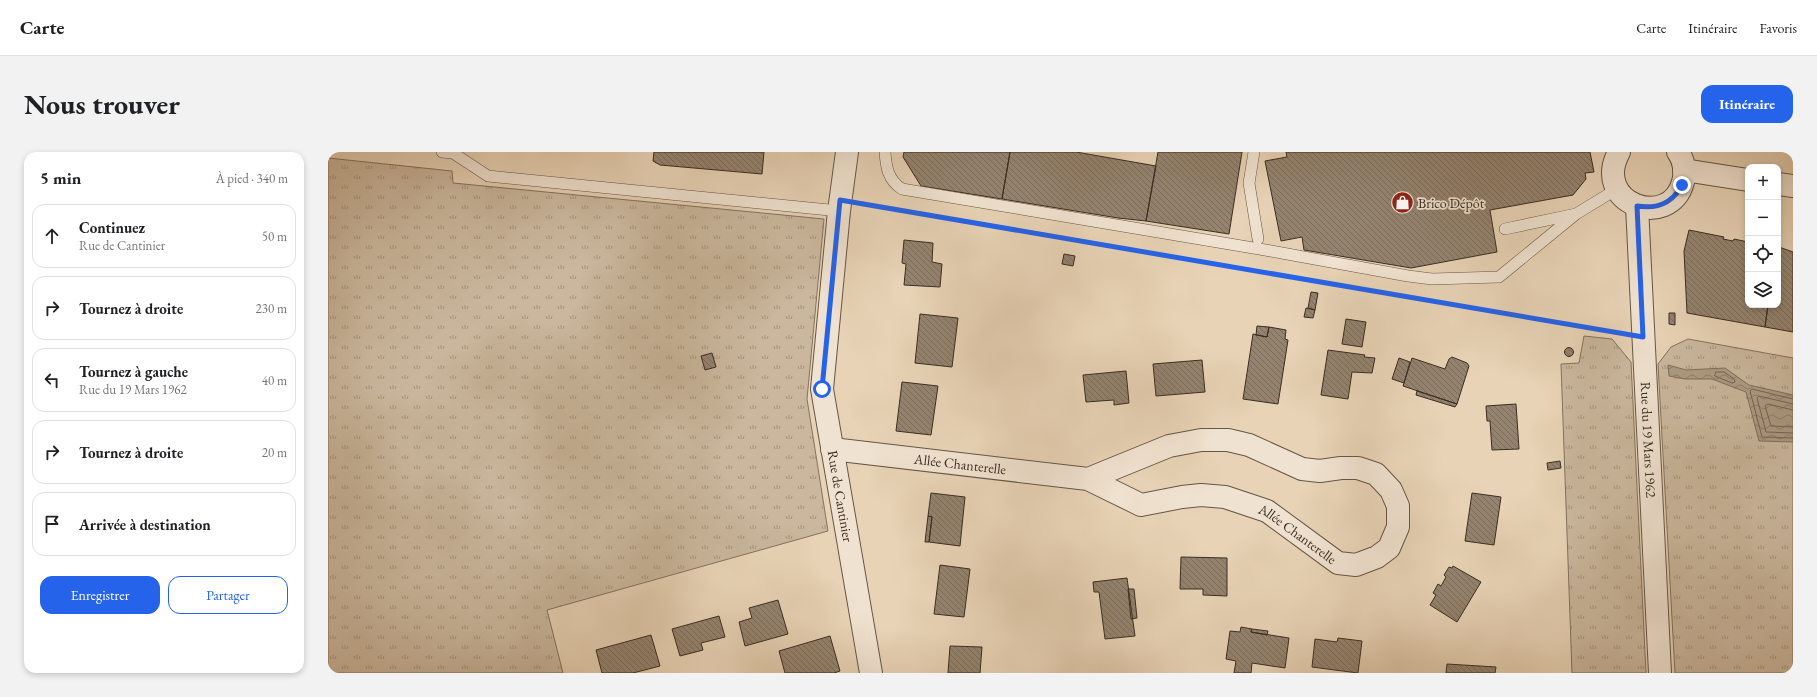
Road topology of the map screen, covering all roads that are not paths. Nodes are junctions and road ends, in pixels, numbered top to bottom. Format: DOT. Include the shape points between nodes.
graph roads {
  1 [pos="442,152"];
  2 [pos="847,152"];
  3 [pos="885,152"];
  4 [pos="1254,152"];
  5 [pos="1619,152"];
  6 [pos="1681,161"];
  7 [pos="1745,179"];
  8 [pos="1781,184"];
  9 [pos="1793,186"];
  10 [pos="1617,189"];
  11 [pos="840,205"];
  12 [pos="1637,206"];
  13 [pos="1576,214"];
  14 [pos="1505,229"];
  15 [pos="1258,239"];
  16 [pos="1248,247"];
  17 [pos="1271,251"];
  18 [pos="832,449"];
  19 [pos="1088,479"];
  20 [pos="870,673"];
  21 [pos="1660,673"];
  1 -- 11 [label="lane" via="453,154 488,176"];
  2 -- 11 [label="street, Rue de Cantinier"];
  3 -- 16 [label="lane" via="888,172 896,185 902,189"];
  4 -- 15 [label="lane" via="1249,183"];
  5 -- 10 [label="street" via="1613,172"];
  6 -- 7 [label="street"];
  6 -- 12 [label="street" via="1682,185 1677,195 1668,202 1653,207"];
  8 -- 9 [label="street"];
  10 -- 12 [label="street" via="1627,201"];
  10 -- 13 [label="lane"];
  11 -- 18 [label="street, Rue de Cantinier" via="822,389"];
  12 -- 21 [label="street, Rue du 19 Mars 1962"];
  13 -- 14 [label="lane"];
  13 -- 17 [label="lane" via="1499,277 1432,279"];
  15 -- 16 [label="lane"];
  15 -- 17 [label="lane"];
  16 -- 17 [label="lane"];
  18 -- 19 [label="street, Allée Chanterelle"];
  18 -- 20 [label="street, Rue de Cantinier"];
  19 -- 19 [label="street, Allée Chanterelle" via="1141,505 1201,495 1225,497 1248,504 1267,511 1338,564 1356,565 1377,557 1389,548 1398,527 1396,501 1391,490 1376,474 1358,468 1320,471 1302,469 1249,445 1228,440 1201,440 1169,446"];
}
